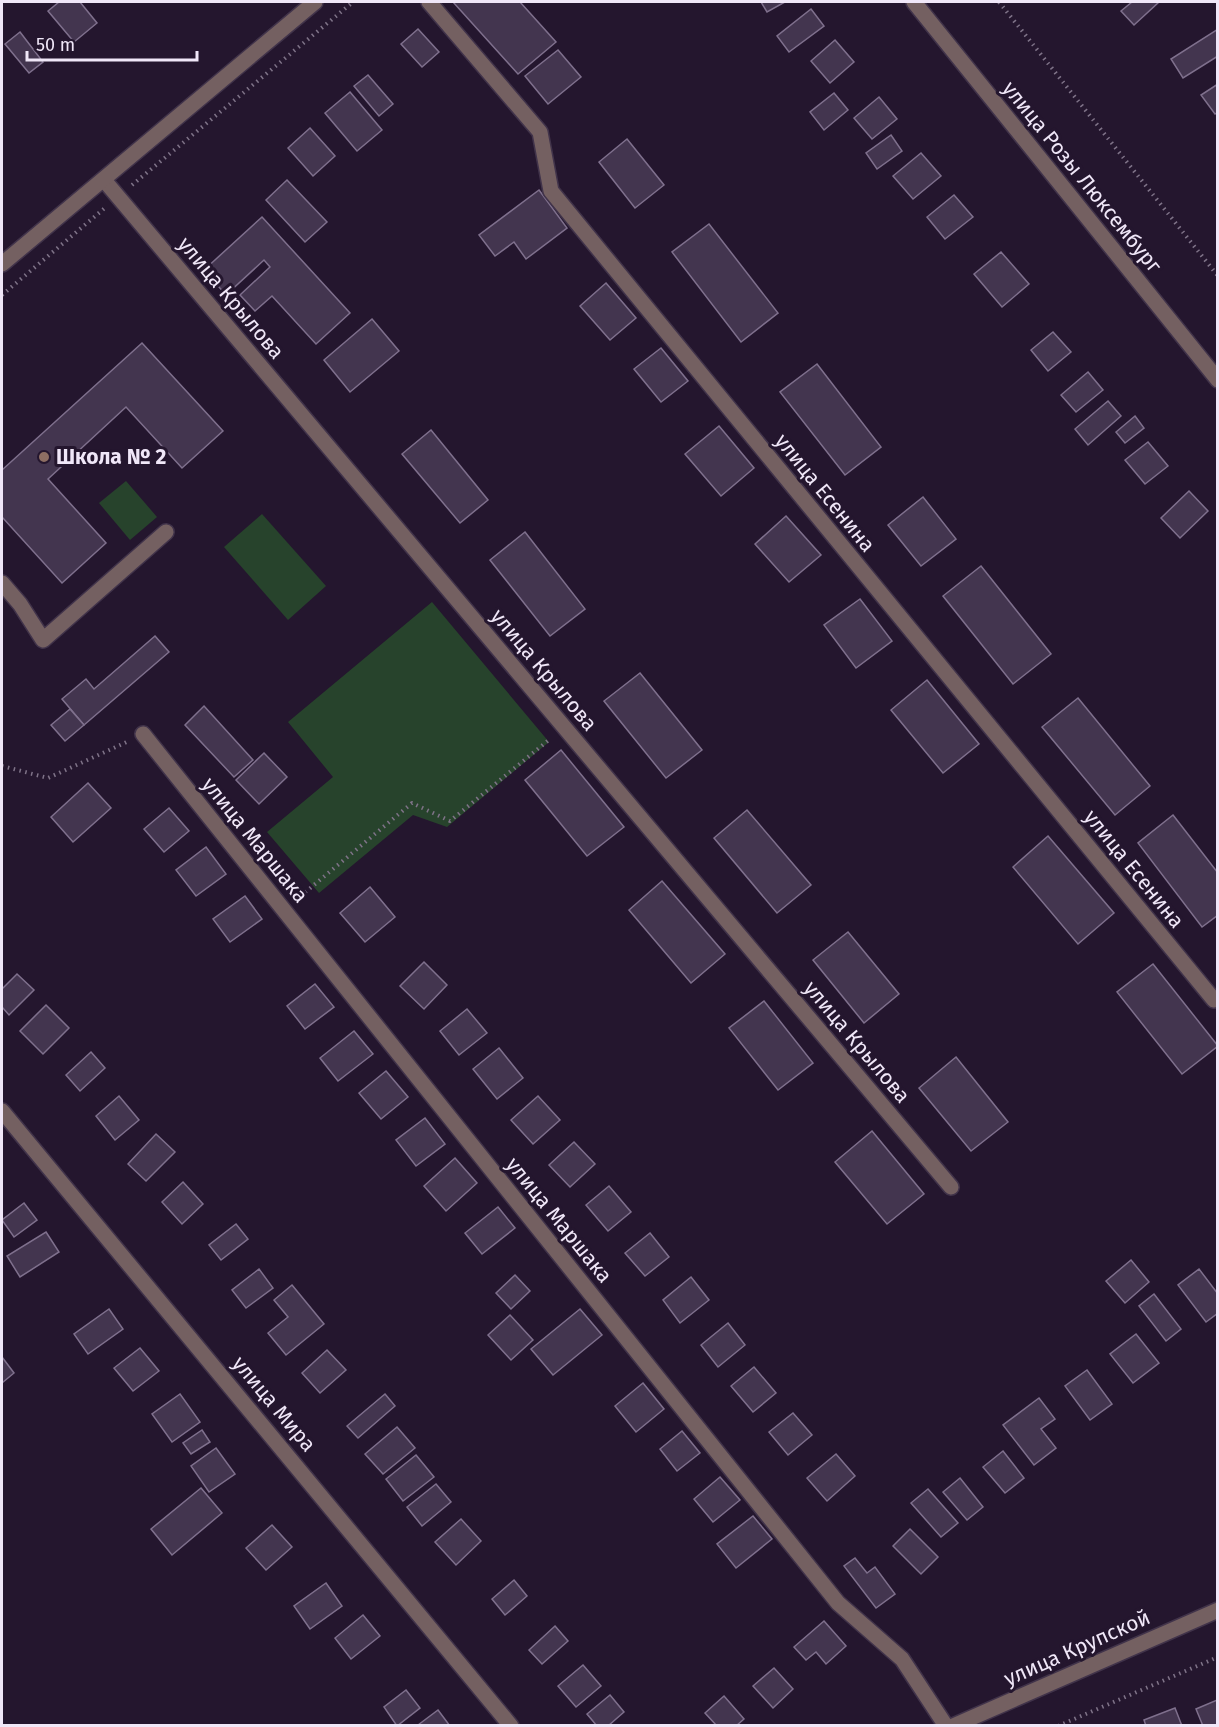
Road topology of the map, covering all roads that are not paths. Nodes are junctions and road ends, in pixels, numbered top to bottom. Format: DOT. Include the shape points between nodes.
graph roads {
  1 [pos="315,2"];
  2 [pos="429,2"];
  3 [pos="914,2"];
  4 [pos="104,180"];
  5 [pos="2,264"];
  6 [pos="1218,380"];
  7 [pos="166,532"];
  8 [pos="2,583"];
  9 [pos="143,734"];
  10 [pos="1214,1000"];
  11 [pos="2,1111"];
  12 [pos="951,1187"];
  13 [pos="1218,1610"];
  14 [pos="511,1725"];
  15 [pos="946,1725"];
  16 [pos="953,1725"];
  1 -- 4 [label="street"];
  2 -- 10 [label="street, улица Есенина" via="540,132 551,191"];
  3 -- 6 [label="street, улица Розы Люксембург"];
  4 -- 5 [label="street"];
  4 -- 12 [label="street, улица Крылова"];
  7 -- 8 [label="street" via="43,640"];
  9 -- 15 [label="street, улица Маршака" via="838,1603 902,1659"];
  11 -- 14 [label="street, улица Мира"];
  13 -- 16 [label="street, улица Крупской"];
}
